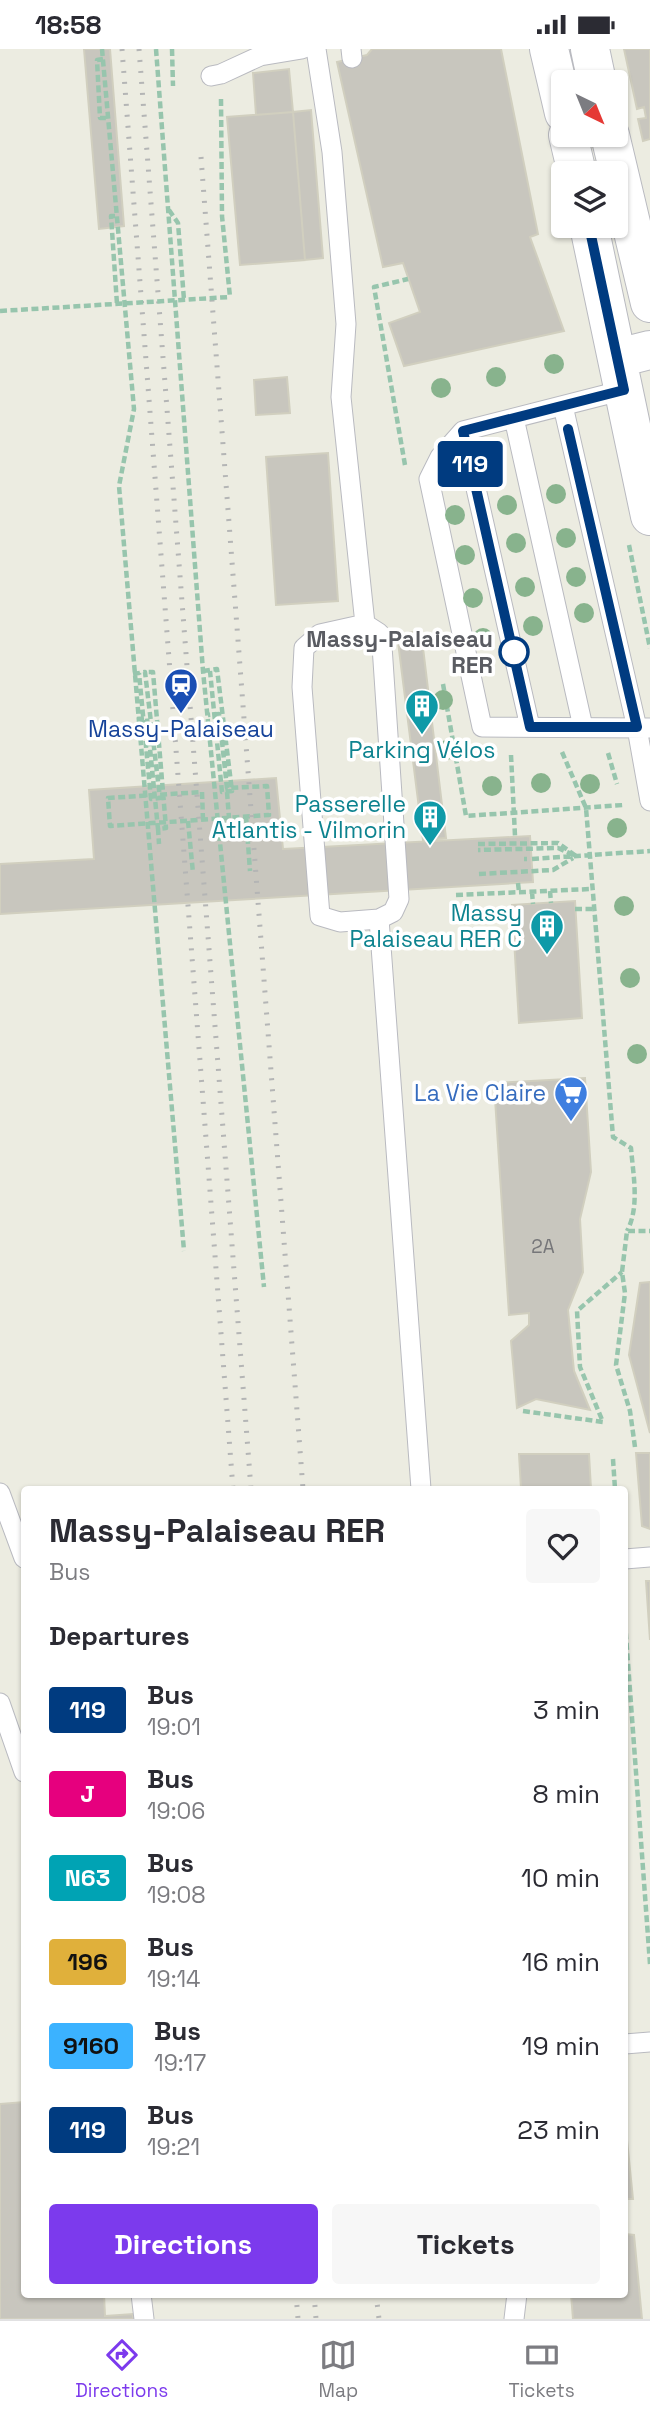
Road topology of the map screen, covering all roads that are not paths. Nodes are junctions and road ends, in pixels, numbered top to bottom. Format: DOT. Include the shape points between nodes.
graph roads {
  1 [pos="302,49"];
  2 [pos="316,49"];
  3 [pos="550,49"];
  4 [pos="590,49"];
  5 [pos="555,70"];
  6 [pos="594,70"];
  7 [pos="211,76"];
  8 [pos="613,147"];
  9 [pos="592,238"];
  10 [pos="650,303"];
  11 [pos="635,389"];
  12 [pos="563,406"];
  13 [pos="514,418"];
  14 [pos="463,431"];
  15 [pos="650,516"];
  16 [pos="365,624"];
  17 [pos="530,727"];
  18 [pos="583,727"];
  19 [pos="643,728"];
  20 [pos="643,802"];
  21 [pos="380,919"];
  22 [pos="421,1486"];
  23 [pos="0,1493"];
  24 [pos="21,1550"];
  25 [pos="650,1557"];
  26 [pos="628,1559"];
  27 [pos="0,1703"];
  28 [pos="21,1763"];
  29 [pos="650,2042"];
  30 [pos="628,2044"];
  31 [pos="141,2298"];
  32 [pos="517,2298"];
  33 [pos="144,2319"];
  34 [pos="514,2319"];
  1 -- 7 [label="lane" via="260,56"];
  2 -- 16 [label="lane" via="332,152 346,324 341,397"];
  3 -- 5 [label="street"];
  4 -- 6 [label="street"];
  8 -- 10 [label="street"];
  9 -- 11 [label="street"];
  11 -- 12 [label="lane"];
  11 -- 15 [label="street"];
  12 -- 13 [label="lane"];
  12 -- 19 [label="lane"];
  13 -- 14 [label="lane"];
  13 -- 18 [label="lane"];
  14 -- 17 [label="lane"];
  14 -- 17 [label="lane" via="440,457 429,479 482,727"];
  16 -- 21 [label="lane" via="379,633 382,646 399,899 393,912"];
  16 -- 21 [label="lane" via="320,633 304,648 302,687 320,916 340,922"];
  17 -- 18 [label="lane"];
  18 -- 19 [label="lane"];
  19 -- 20 [label="lane"];
  21 -- 22 [label="lane"];
  23 -- 24 [label="lane"];
  25 -- 26 [label="lane"];
  27 -- 28 [label="lane"];
  29 -- 30 [label="lane"];
  31 -- 33 [label="lane"];
  32 -- 34 [label="lane"];
}
